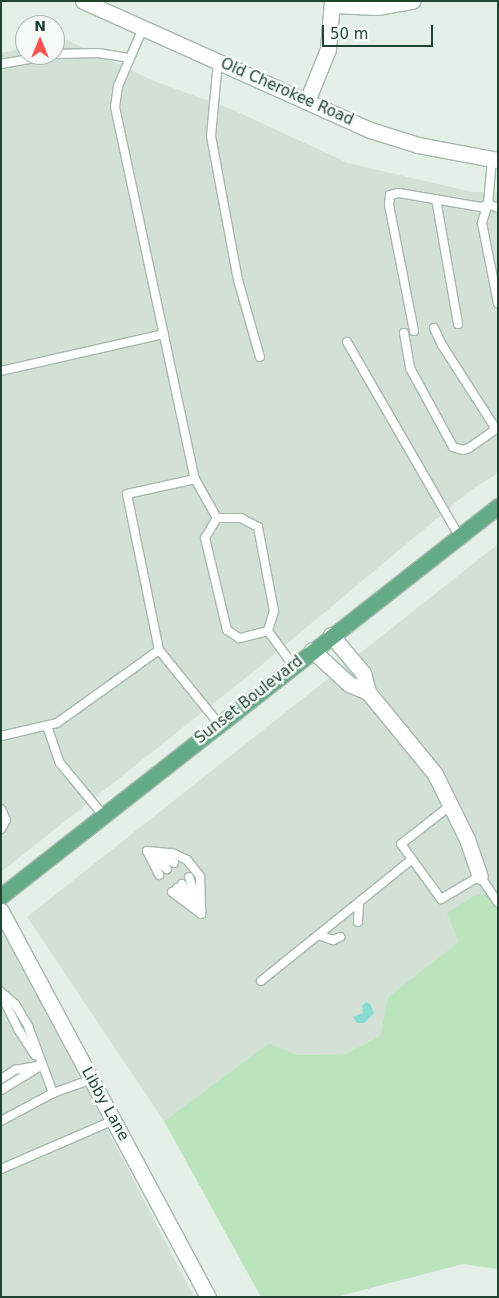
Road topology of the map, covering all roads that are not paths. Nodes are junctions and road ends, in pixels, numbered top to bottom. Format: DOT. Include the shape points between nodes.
graph roads {
  1 [pos="83,1"];
  2 [pos="412,1"];
  3 [pos="333,3"];
  4 [pos="143,28"];
  5 [pos="65,54"];
  6 [pos="129,58"];
  7 [pos="218,61"];
  8 [pos="15,62"];
  9 [pos="1,64"];
  10 [pos="307,101"];
  11 [pos="495,159"];
  12 [pos="436,199"];
  13 [pos="488,204"];
  14 [pos="498,208"];
  15 [pos="498,303"];
  16 [pos="458,324"];
  17 [pos="434,328"];
  18 [pos="414,332"];
  19 [pos="404,333"];
  20 [pos="164,334"];
  21 [pos="347,342"];
  22 [pos="260,357"];
  23 [pos="1,371"];
  24 [pos="497,429"];
  25 [pos="195,479"];
  26 [pos="498,506"];
  27 [pos="217,518"];
  28 [pos="459,536"];
  29 [pos="268,631"];
  30 [pos="331,635"];
  31 [pos="158,650"];
  32 [pos="312,650"];
  33 [pos="293,665"];
  34 [pos="368,692"];
  35 [pos="219,724"];
  36 [pos="47,726"];
  37 [pos="1,736"];
  38 [pos="451,805"];
  39 [pos="1,809"];
  40 [pos="104,815"];
  41 [pos="1,829"];
  42 [pos="148,851"];
  43 [pos="411,860"];
  44 [pos="174,863"];
  45 [pos="163,872"];
  46 [pos="480,876"];
  47 [pos="189,878"];
  48 [pos="177,888"];
  49 [pos="1,896"];
  50 [pos="359,902"];
  51 [pos="498,903"];
  52 [pos="1,911"];
  53 [pos="201,914"];
  54 [pos="358,922"];
  55 [pos="319,935"];
  56 [pos="340,937"];
  57 [pos="261,981"];
  58 [pos="1,993"];
  59 [pos="42,1065"];
  60 [pos="1,1079"];
  61 [pos="92,1079"];
  62 [pos="1,1090"];
  63 [pos="53,1093"];
  64 [pos="114,1120"];
  65 [pos="1,1121"];
  66 [pos="1,1169"];
  67 [pos="208,1297"];
  1 -- 4 [label="street, Old Cherokee Road"];
  2 -- 3 [label="street" via="377,7"];
  3 -- 10 [label="street" via="328,49"];
  4 -- 6 [label="lane"];
  4 -- 7 [label="street, Old Cherokee Road"];
  5 -- 6 [label="lane" via="98,53"];
  6 -- 20 [label="lane" via="118,86 115,107"];
  7 -- 10 [label="street, Old Cherokee Road"];
  7 -- 22 [label="lane" via="210,136 238,280"];
  8 -- 9 [label="lane"];
  10 -- 11 [label="street, Old Cherokee Road" via="370,130 410,143"];
  11 -- 13 [label="lane"];
  12 -- 13 [label="lane" via="482,207"];
  12 -- 16 [label="lane"];
  12 -- 18 [label="lane" via="399,193 390,195 389,205"];
  13 -- 14 [label="lane"];
  13 -- 15 [label="lane" via="482,234"];
  17 -- 24 [label="lane"];
  19 -- 24 [label="lane" via="410,368 453,447 469,448"];
  20 -- 23 [label="lane"];
  20 -- 25 [label="lane"];
  21 -- 28 [label="lane"];
  25 -- 27 [label="lane"];
  25 -- 31 [label="lane" via="127,494"];
  26 -- 28 [label="main road, Sunset Boulevard"];
  27 -- 29 [label="lane" via="241,518 258,527 274,611"];
  27 -- 29 [label="lane" via="205,538 227,630 239,638"];
  28 -- 30 [label="main road, Sunset Boulevard"];
  29 -- 33 [label="lane"];
  30 -- 32 [label="main road, Sunset Boulevard"];
  30 -- 34 [label="street" via="363,673"];
  31 -- 35 [label="lane"];
  31 -- 36 [label="lane" via="57,723"];
  32 -- 33 [label="main road, Sunset Boulevard"];
  32 -- 34 [label="street" via="349,684"];
  33 -- 35 [label="main road, Sunset Boulevard"];
  34 -- 38 [label="street" via="436,774"];
  35 -- 40 [label="main road, Sunset Boulevard"];
  36 -- 37 [label="lane"];
  36 -- 40 [label="lane" via="60,763"];
  38 -- 43 [label="lane" via="401,844"];
  38 -- 46 [label="street"];
  39 -- 41 [label="lane" via="6,820"];
  40 -- 49 [label="main road, Sunset Boulevard"];
  42 -- 44 [label="lane"];
  42 -- 45 [label="lane"];
  42 -- 53 [label="lane" via="172,853 187,860 200,876"];
  43 -- 46 [label="lane" via="441,899"];
  43 -- 50 [label="lane"];
  46 -- 51 [label="lane"];
  47 -- 53 [label="lane"];
  48 -- 53 [label="lane"];
  50 -- 54 [label="lane"];
  50 -- 55 [label="lane"];
  52 -- 61 [label="street, Libby Lane"];
  55 -- 56 [label="lane" via="333,940"];
  55 -- 57 [label="lane"];
  58 -- 59 [label="lane" via="15,1004 28,1026"];
  59 -- 60 [label="lane" via="16,1070"];
  59 -- 62 [label="lane"];
  59 -- 63 [label="lane"];
  61 -- 63 [label="lane"];
  61 -- 64 [label="street, Libby Lane"];
  63 -- 65 [label="lane"];
  64 -- 66 [label="lane"];
  64 -- 67 [label="street, Libby Lane"];
}
